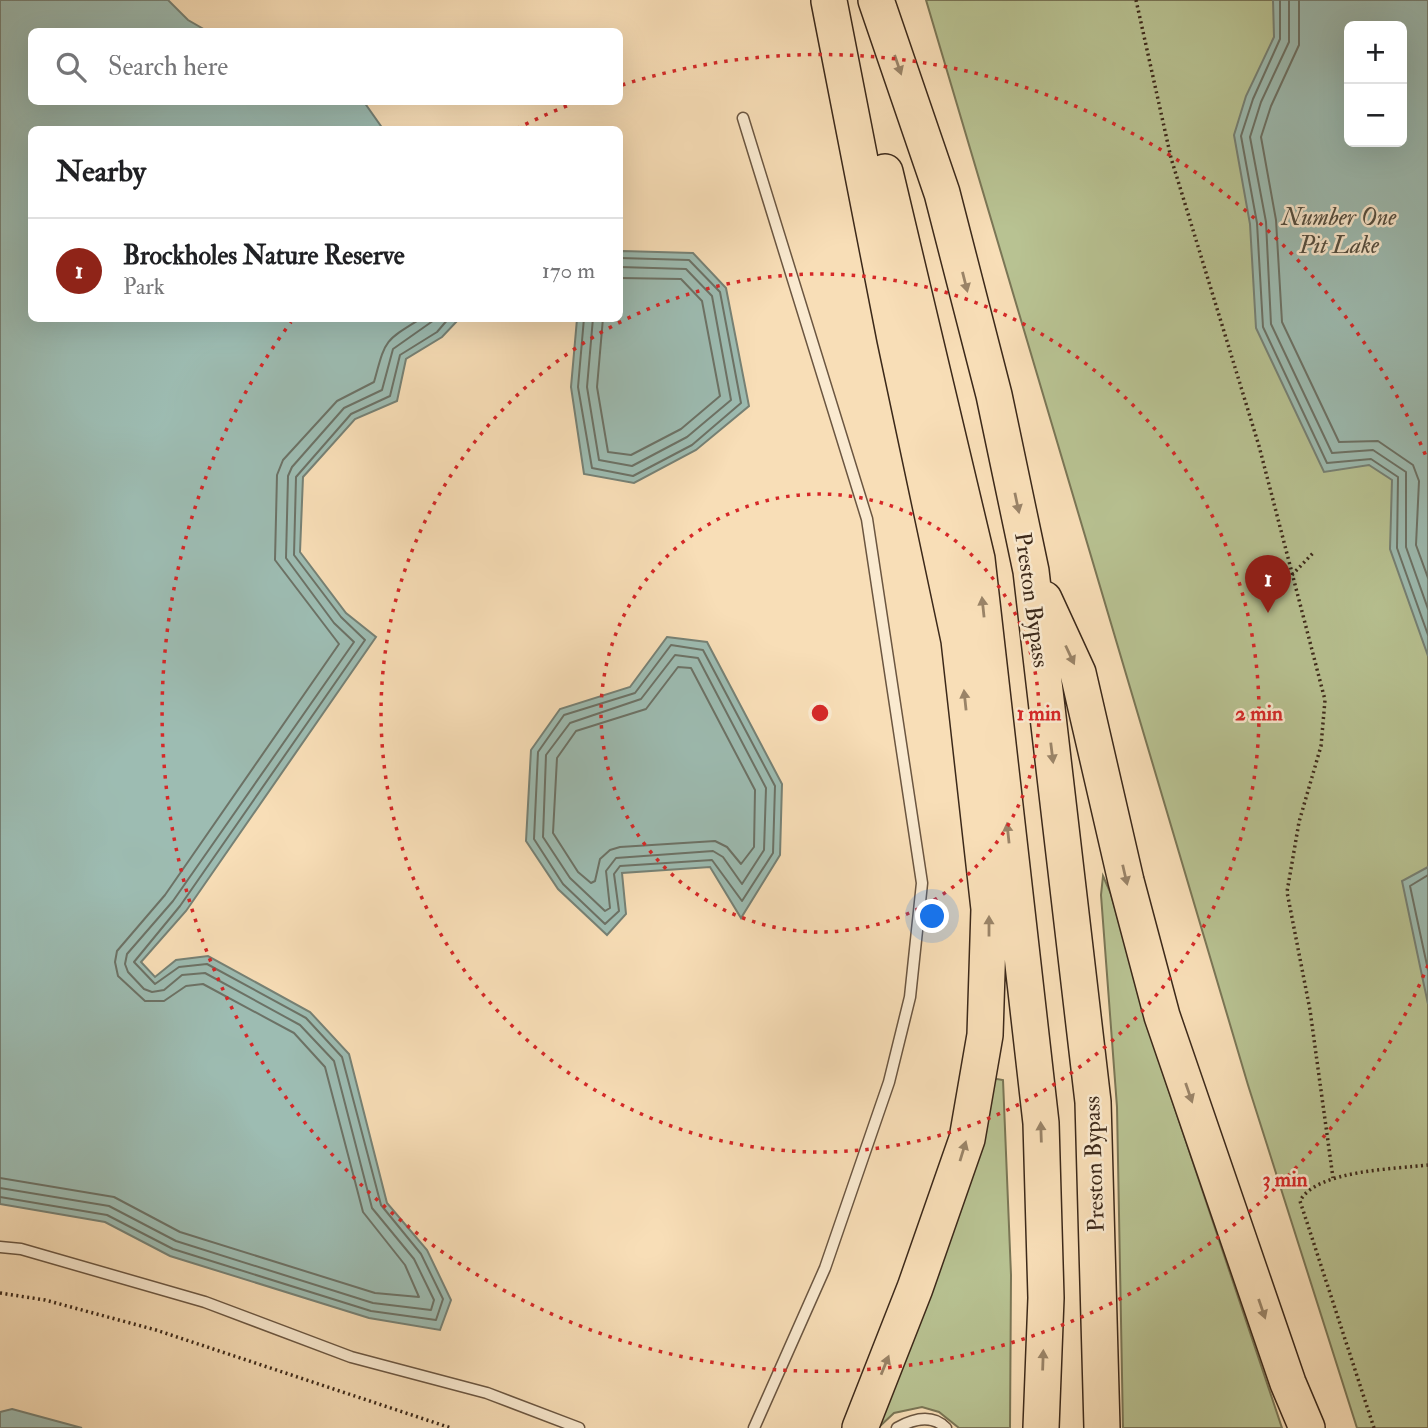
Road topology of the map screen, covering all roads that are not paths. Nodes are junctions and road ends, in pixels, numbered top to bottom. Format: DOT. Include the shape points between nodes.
graph roads {
  1 [pos="876,0"];
  2 [pos="829,1"];
  3 [pos="743,118"];
  4 [pos="1031,571"];
  5 [pos="0,1247"];
  6 [pos="579,1428"];
  7 [pos="754,1428"];
  8 [pos="860,1428"];
  9 [pos="897,1428"];
  10 [pos="946,1428"];
  11 [pos="1041,1428"];
  12 [pos="1102,1428"];
  13 [pos="1307,1428"];
  1 -- 4 [label="highway, Preston Bypass, one-way" via="942,193 994,395"];
  8 -- 2 [label="highway, one-way" via="967,1139 985,1035 989,909 959,640"];
  11 -- 2 [label="highway, one-way" via="1046,1298 1041,1123 977,559 879,146"];
  3 -- 7 [label="lane" via="867,519 922,883 910,997 889,1082 825,1268"];
  4 -- 12 [label="highway, Preston Bypass, one-way" via="1093,1102"];
  4 -- 13 [label="highway, one-way" via="1078,673 1162,1016"];
  5 -- 6 [label="lane" via="22,1249 205,1302 351,1357 487,1393"];
  9 -- 10 [label="lane" via="922,1419"];
}
